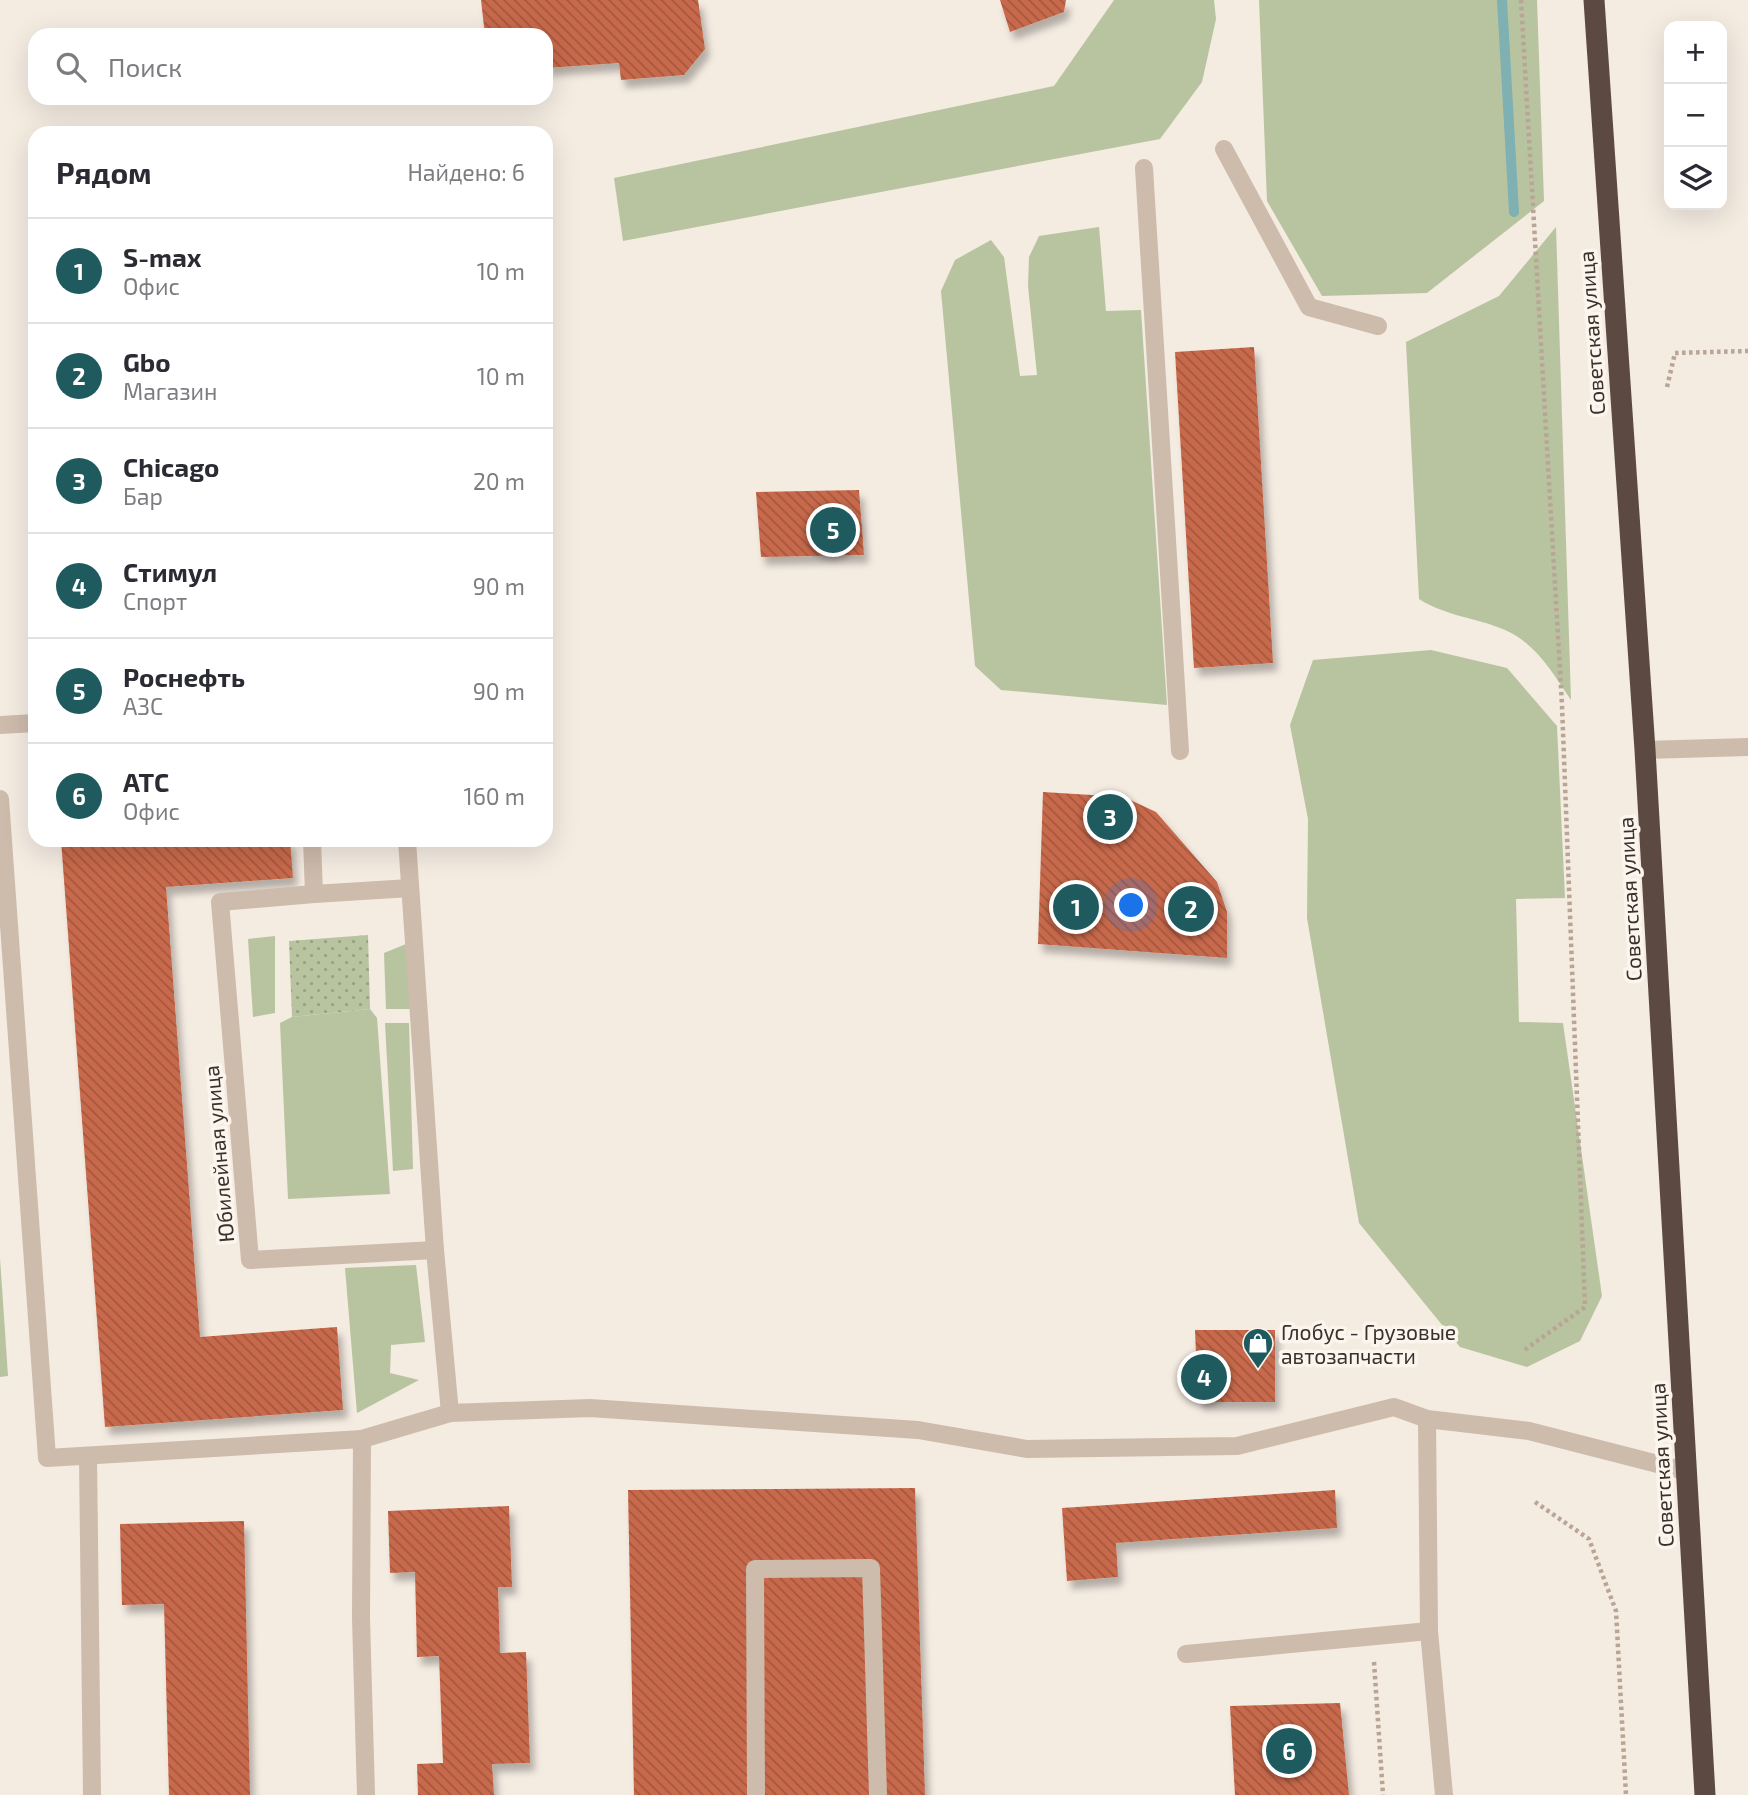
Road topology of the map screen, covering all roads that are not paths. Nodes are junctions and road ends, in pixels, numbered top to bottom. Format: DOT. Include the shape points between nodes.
graph roads {
  1 [pos="1594,0"];
  2 [pos="1224,149"];
  3 [pos="1144,168"];
  4 [pos="1378,326"];
  5 [pos="28,723"];
  6 [pos="0,725"];
  7 [pos="1748,747"];
  8 [pos="1645,750"];
  9 [pos="1180,751"];
  10 [pos="0,799"];
  11 [pos="312,847"];
  12 [pos="407,847"];
  13 [pos="410,888"];
  14 [pos="314,894"];
  15 [pos="435,1250"];
  16 [pos="450,1413"];
  17 [pos="1427,1419"];
  18 [pos="362,1439"];
  19 [pos="88,1456"];
  20 [pos="1685,1471"];
  21 [pos="1429,1631"];
  22 [pos="1186,1654"];
  23 [pos="92,1795"];
  24 [pos="366,1795"];
  25 [pos="757,1795"];
  26 [pos="878,1795"];
  27 [pos="1444,1795"];
  28 [pos="1705,1795"];
  1 -- 8 [label="highway, Советская улица"];
  2 -- 4 [label="street" via="1309,307"];
  3 -- 9 [label="street"];
  5 -- 6 [label="street"];
  7 -- 8 [label="street"];
  8 -- 20 [label="highway, Советская улица"];
  10 -- 19 [label="street" via="47,1458"];
  11 -- 14 [label="street"];
  12 -- 13 [label="street"];
  13 -- 14 [label="street"];
  13 -- 15 [label="street"];
  14 -- 15 [label="street, Юбилейная улица" via="220,902 250,1260"];
  15 -- 16 [label="street"];
  16 -- 17 [label="street" via="590,1408 918,1430 1027,1449 1237,1446 1394,1406"];
  16 -- 18 [label="street"];
  17 -- 20 [label="street" via="1529,1431"];
  17 -- 21 [label="street"];
  18 -- 19 [label="street"];
  18 -- 24 [label="street"];
  19 -- 23 [label="street"];
  20 -- 28 [label="highway, Советская улица"];
  21 -- 22 [label="street"];
  21 -- 27 [label="street"];
  25 -- 26 [label="street" via="755,1569 871,1568"];
}
